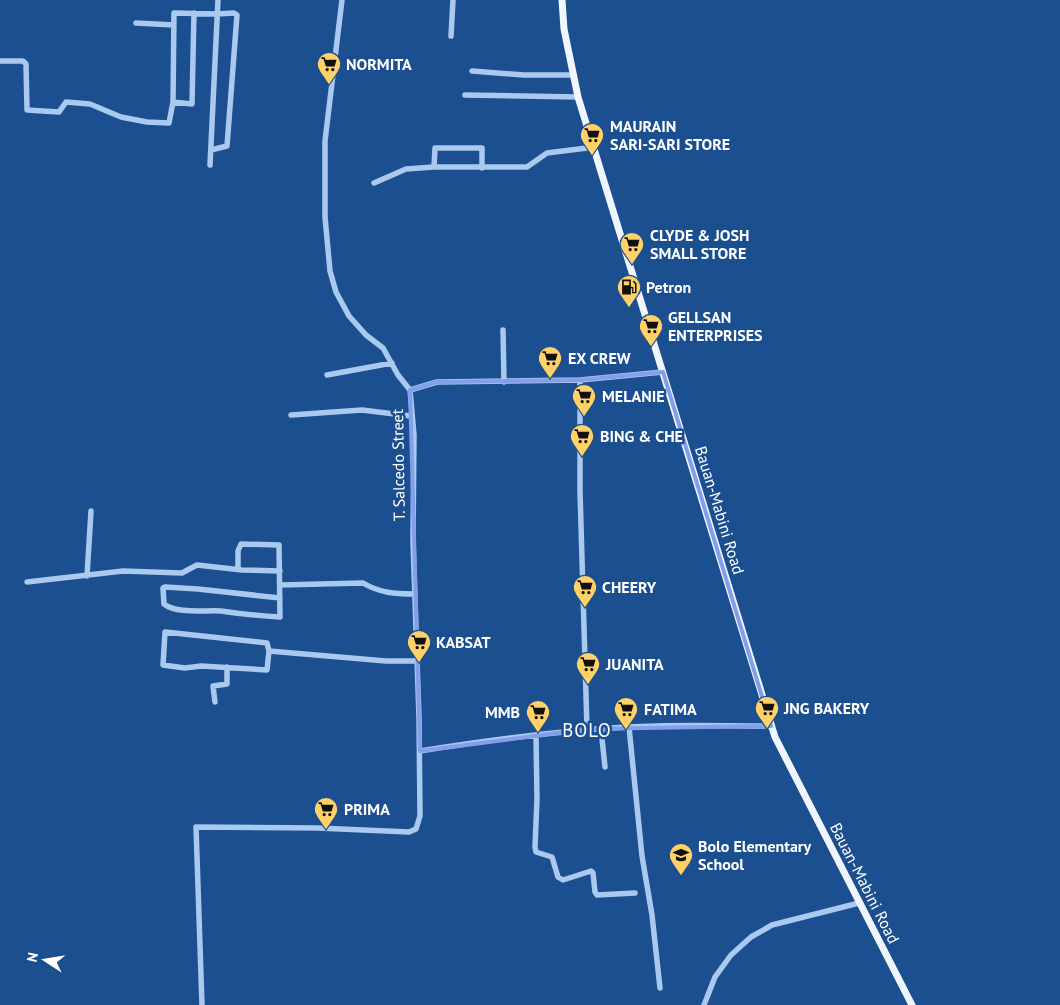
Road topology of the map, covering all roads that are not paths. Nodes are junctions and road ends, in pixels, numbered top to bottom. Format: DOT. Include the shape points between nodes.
graph roads {
  1 [pos="218,0"];
  2 [pos="342,0"];
  3 [pos="453,0"];
  4 [pos="562,0"];
  5 [pos="194,13"];
  6 [pos="217,14"];
  7 [pos="136,23"];
  8 [pos="174,25"];
  9 [pos="450,36"];
  10 [pos="0,61"];
  11 [pos="472,71"];
  12 [pos="574,75"];
  13 [pos="465,95"];
  14 [pos="578,97"];
  15 [pos="173,102"];
  16 [pos="595,147"];
  17 [pos="211,150"];
  18 [pos="210,165"];
  19 [pos="434,167"];
  20 [pos="482,168"];
  21 [pos="374,183"];
  22 [pos="504,330"];
  23 [pos="392,363"];
  24 [pos="663,372"];
  25 [pos="327,375"];
  26 [pos="580,380"];
  27 [pos="504,382"];
  28 [pos="410,390"];
  29 [pos="291,415"];
  30 [pos="411,416"];
  31 [pos="91,511"];
  32 [pos="238,569"];
  33 [pos="280,571"];
  34 [pos="87,576"];
  35 [pos="27,582"];
  36 [pos="280,585"];
  37 [pos="414,594"];
  38 [pos="280,598"];
  39 [pos="268,651"];
  40 [pos="418,661"];
  41 [pos="227,667"];
  42 [pos="215,702"];
  43 [pos="771,726"];
  44 [pos="629,727"];
  45 [pos="601,728"];
  46 [pos="586,729"];
  47 [pos="536,735"];
  48 [pos="420,751"];
  49 [pos="605,768"];
  50 [pos="635,894"];
  51 [pos="859,902"];
  52 [pos="660,988"];
  53 [pos="202,1005"];
  54 [pos="704,1005"];
  55 [pos="912,1005"];
  1 -- 6 [label="street"];
  2 -- 23 [label="street, T. Salcedo Street" via="325,141 325,217 330,271 336,292 349,316 383,348"];
  3 -- 9 [label="street"];
  4 -- 12 [label="main road, Bauan-Mabini Road" via="564,29"];
  5 -- 6 [label="street"];
  5 -- 8 [label="street" via="174,13"];
  5 -- 15 [label="street" via="192,104"];
  6 -- 17 [label="street"];
  6 -- 17 [label="street" via="236,15 227,146"];
  7 -- 8 [label="street"];
  8 -- 15 [label="street"];
  10 -- 15 [label="street" via="19,60 26,64 26,110 59,112 66,102 90,104 120,117 169,123"];
  11 -- 12 [label="street"];
  12 -- 14 [label="main road, Bauan-Mabini Road"];
  13 -- 14 [label="street"];
  14 -- 16 [label="main road, Bauan-Mabini Road"];
  16 -- 20 [label="street" via="547,153 527,167"];
  16 -- 24 [label="main road, Bauan-Mabini Road"];
  17 -- 18 [label="street"];
  19 -- 20 [label="street"];
  19 -- 20 [label="street" via="435,148 482,148"];
  19 -- 21 [label="street" via="406,169"];
  22 -- 27 [label="street"];
  23 -- 25 [label="street"];
  23 -- 28 [label="street, T. Salcedo Street"];
  24 -- 26 [label="street"];
  24 -- 43 [label="main road, Bauan-Mabini Road"];
  26 -- 27 [label="street"];
  26 -- 46 [label="street"];
  27 -- 28 [label="street" via="437,382"];
  28 -- 30 [label="street, T. Salcedo Street"];
  29 -- 30 [label="street" via="362,410"];
  30 -- 37 [label="street, T. Salcedo Street" via="414,435"];
  31 -- 34 [label="street"];
  32 -- 33 [label="street"];
  32 -- 33 [label="street" via="241,544 279,545"];
  32 -- 34 [label="street" via="197,565 182,573 123,571"];
  33 -- 36 [label="street"];
  34 -- 35 [label="street"];
  36 -- 37 [label="street" via="363,583 390,594"];
  36 -- 38 [label="street"];
  37 -- 40 [label="street, T. Salcedo Street"];
  38 -- 38 [label="street" via="188,588 163,588 164,604 179,610 280,617"];
  39 -- 40 [label="street"];
  39 -- 41 [label="street" via="267,670"];
  39 -- 41 [label="street" via="267,643 165,632 163,665"];
  40 -- 48 [label="street, T. Salcedo Street"];
  41 -- 42 [label="street" via="227,684 214,686"];
  43 -- 44 [label="street"];
  43 -- 51 [label="main road, Bauan-Mabini Road"];
  44 -- 45 [label="street"];
  44 -- 52 [label="street"];
  45 -- 46 [label="street"];
  45 -- 49 [label="street"];
  46 -- 47 [label="street"];
  47 -- 48 [label="street"];
  47 -- 50 [label="street" via="536,852 552,857 558,878 563,880 591,871 594,873 597,896"];
  48 -- 53 [label="street, T. Salcedo Street" via="420,816 416,829 409,832 196,827"];
  51 -- 54 [label="street" via="772,925 751,937 731,955 715,977"];
  51 -- 55 [label="main road, Bauan-Mabini Road"];
}
